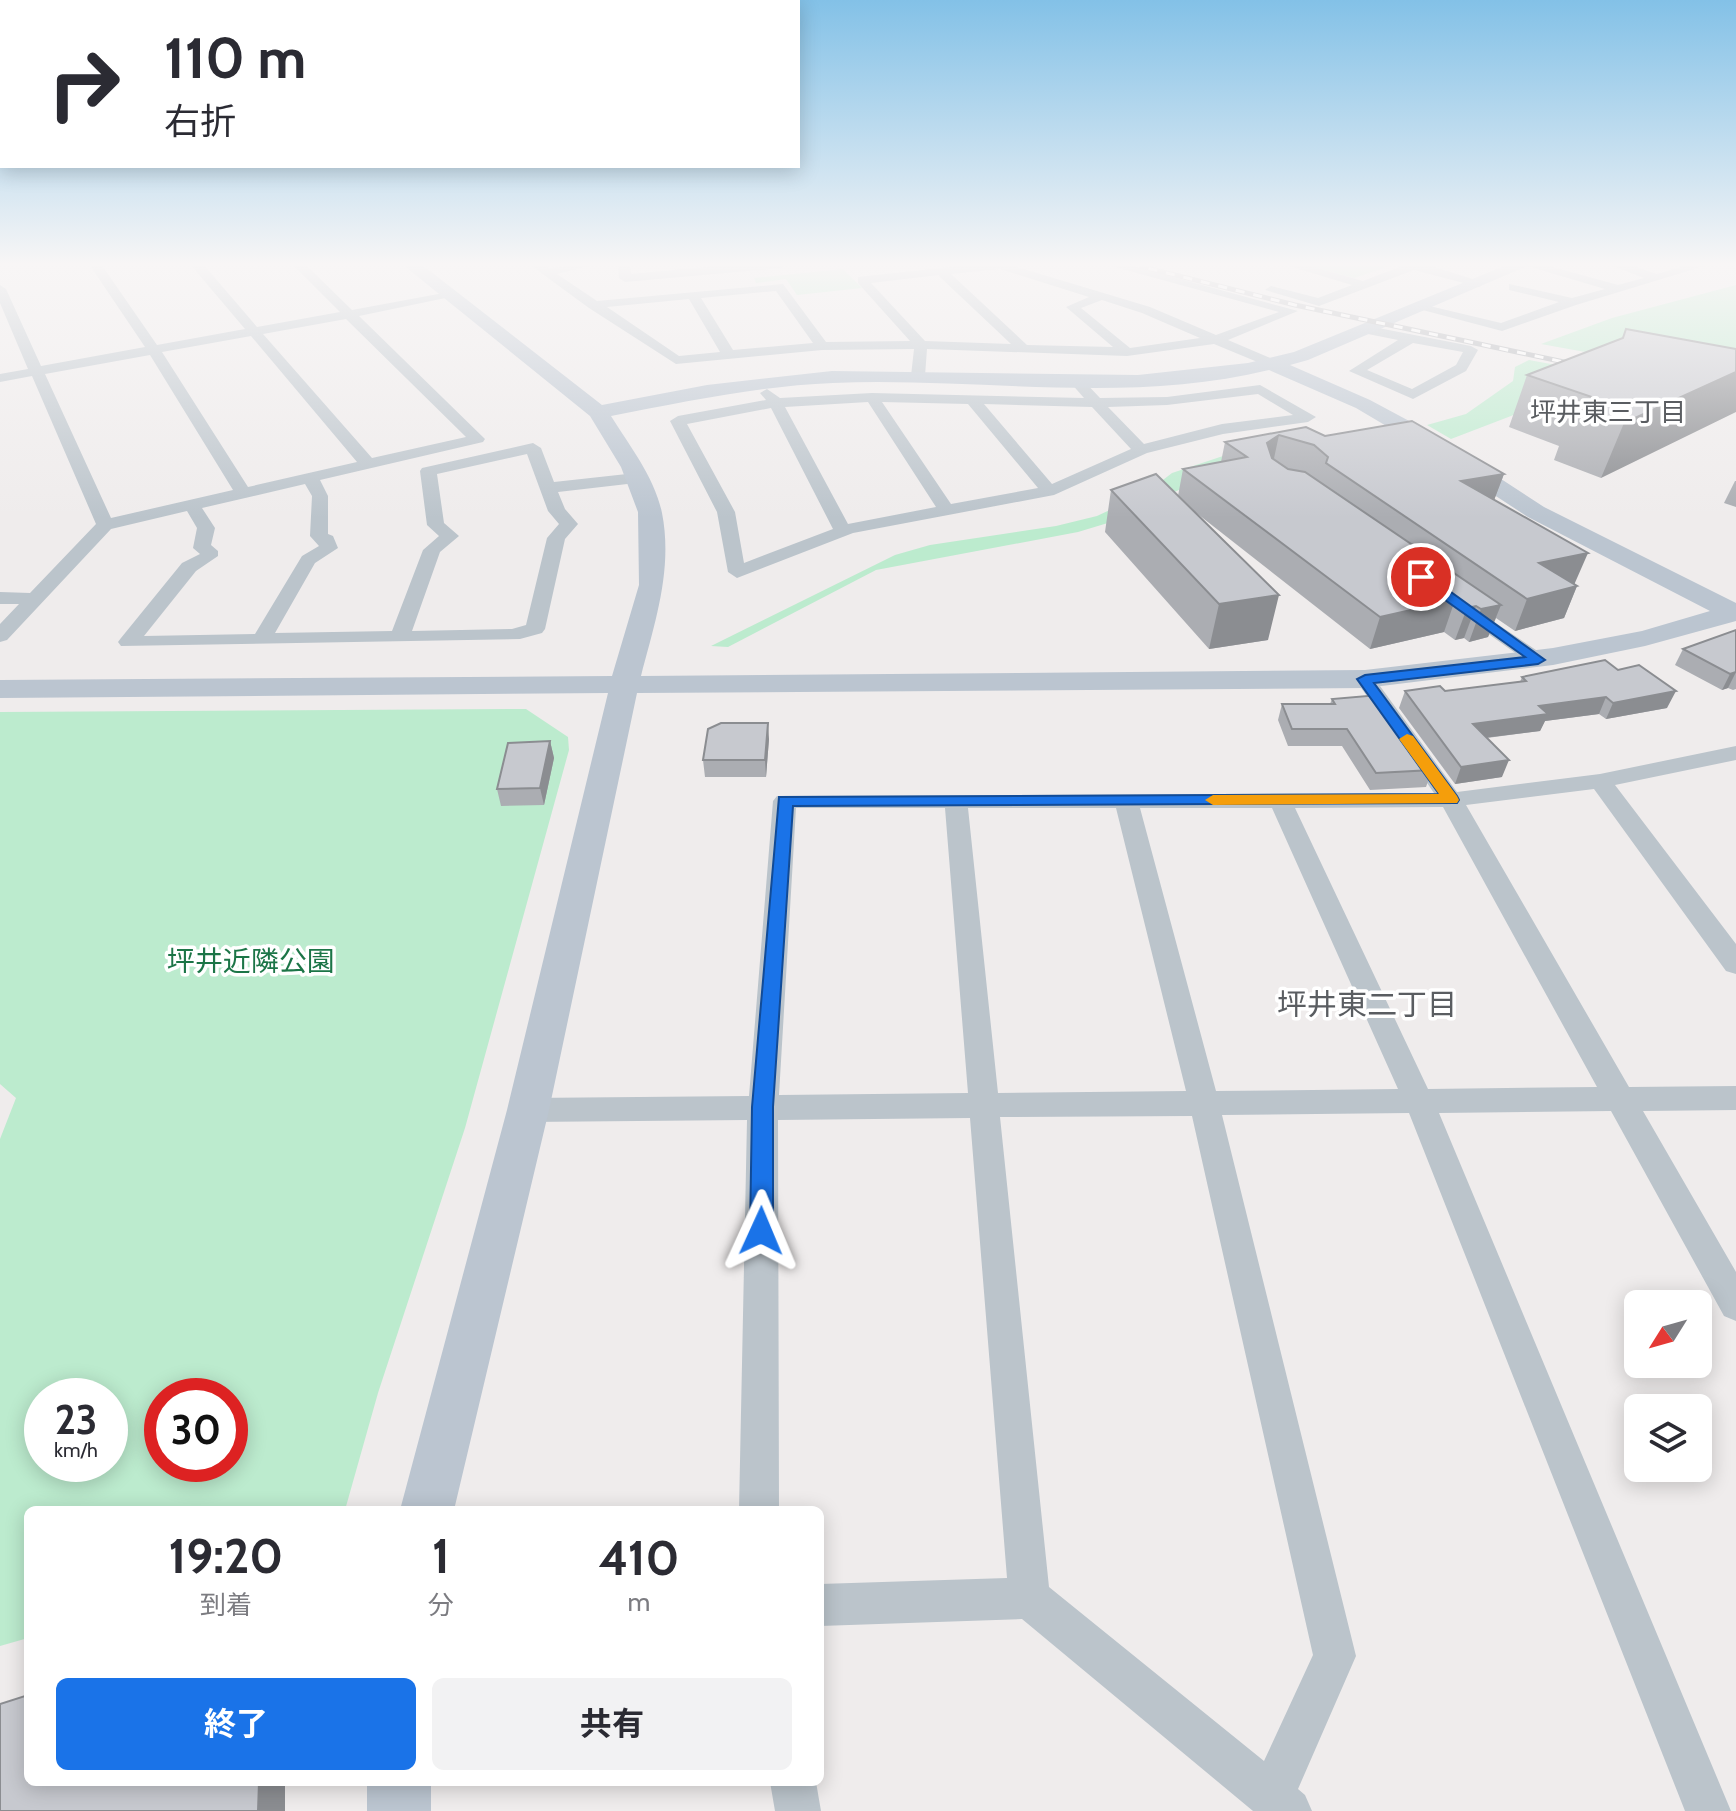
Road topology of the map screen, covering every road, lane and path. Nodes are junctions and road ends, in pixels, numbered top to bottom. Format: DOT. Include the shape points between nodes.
graph roads {
  1 [pos="26,349"];
  2 [pos="162,349"];
  3 [pos="270,349"];
  4 [pos="386,349"];
  5 [pos="516,349"];
  6 [pos="659,349"];
  7 [pos="725,349"];
  8 [pos="796,349"];
  9 [pos="921,349"];
  10 [pos="1011,349"];
  11 [pos="1024,349"];
  12 [pos="1123,349"];
  13 [pos="1153,349"];
  14 [pos="1236,349"];
  15 [pos="1316,349"];
  16 [pos="1393,349"];
  17 [pos="1464,349"];
  18 [pos="154,350"];
  19 [pos="1127,352"];
  20 [pos="729,355"];
  21 [pos="1272,364"];
  22 [pos="36,371"];
  23 [pos="918,376"];
  24 [pos="0,378"];
  25 [pos="1077,382"];
  26 [pos="760,384"];
  27 [pos="872,397"];
  28 [pos="972,400"];
  29 [pos="776,403"];
  30 [pos="1096,403"];
  31 [pos="598,412"];
  32 [pos="1141,450"];
  33 [pos="367,463"];
  34 [pos="309,476"];
  35 [pos="636,478"];
  36 [pos="548,488"];
  37 [pos="1049,491"];
  38 [pos="243,493"];
  39 [pos="192,505"];
  40 [pos="946,510"];
  41 [pos="105,525"];
  42 [pos="843,531"];
  43 [pos="0,598"];
  44 [pos="36,599"];
  45 [pos="1454,600"];
  46 [pos="1735,612"];
  47 [pos="0,636"];
  48 [pos="400,637"];
  49 [pos="261,640"];
  50 [pos="1538,660"];
  51 [pos="1365,679"];
  52 [pos="624,686"];
  53 [pos="0,689"];
  54 [pos="1736,753"];
  55 [pos="1600,781"];
  56 [pos="1280,800"];
  57 [pos="1451,800"];
  58 [pos="1126,801"];
  59 [pos="956,802"];
  60 [pos="1736,964"];
  61 [pos="1736,1098"];
  62 [pos="1418,1099"];
  63 [pos="1619,1099"];
  64 [pos="1204,1102"];
  65 [pos="986,1104"];
  66 [pos="763,1107"];
  67 [pos="528,1110"];
  68 [pos="1736,1305"];
  69 [pos="428,1506"];
  70 [pos="759,1506"];
  71 [pos="1029,1598"];
  72 [pos="824,1605"];
  73 [pos="399,1786"];
  74 [pos="794,1786"];
  75 [pos="1280,1804"];
  76 [pos="399,1811"];
  77 [pos="798,1811"];
  78 [pos="1708,1811"];
  1 -- 22 [label="street"];
  2 -- 18 [label="street"];
  3 -- 33 [label="street"];
  4 -- 33 [label="street" via="477,439"];
  5 -- 31 [label="street"];
  6 -- 20 [label="street" via="676,360"];
  7 -- 20 [label="street"];
  8 -- 20 [label="street"];
  9 -- 23 [label="street"];
  10 -- 11 [label="street"];
  11 -- 19 [label="street"];
  12 -- 19 [label="street"];
  13 -- 19 [label="street"];
  14 -- 21 [label="street"];
  15 -- 21 [label="street"];
  16 -- 17 [label="street" via="1356,371 1413,395 1461,368 1471,350"];
  18 -- 22 [label="street"];
  18 -- 38 [label="street"];
  21 -- 25 [label="street" via="1170,380"];
  21 -- 46 [label="street" via="1386,417 1536,512"];
  22 -- 24 [label="street"];
  22 -- 41 [label="street"];
  23 -- 25 [label="street"];
  23 -- 26 [label="street"];
  25 -- 30 [label="street"];
  26 -- 29 [label="street"];
  26 -- 31 [label="street"];
  27 -- 28 [label="street"];
  27 -- 29 [label="street"];
  27 -- 40 [label="street"];
  28 -- 30 [label="street"];
  28 -- 37 [label="street"];
  29 -- 42 [label="street"];
  29 -- 42 [label="street" via="678,421 726,512 737,572"];
  30 -- 32 [label="street"];
  30 -- 32 [label="street" via="1167,401 1260,389 1308,417 1222,429"];
  31 -- 35 [label="street"];
  32 -- 37 [label="street"];
  33 -- 34 [label="street"];
  34 -- 38 [label="street"];
  34 -- 49 [label="street" via="320,496 319,536 329,548 308,560"];
  35 -- 36 [label="street"];
  35 -- 52 [label="street" via="650,512 652,585"];
  36 -- 48 [label="street" via="569,524 556,538 535,629 513,635"];
  36 -- 48 [label="street" via="533,448 428,471 436,525 450,536 432,550"];
  37 -- 40 [label="street"];
  38 -- 39 [label="street"];
  39 -- 41 [label="street"];
  39 -- 49 [label="street" via="206,528 202,548 209,556 189,567 128,642"];
  40 -- 42 [label="street"];
  41 -- 44 [label="street"];
  43 -- 44 [label="street"];
  44 -- 47 [label="street"];
  45 -- 50 [label="street"];
  46 -- 50 [label="street"];
  48 -- 49 [label="street"];
  50 -- 51 [label="street"];
  51 -- 52 [label="street"];
  51 -- 57 [label="street"];
  52 -- 53 [label="street"];
  52 -- 67 [label="street"];
  54 -- 55 [label="street"];
  55 -- 57 [label="street"];
  55 -- 60 [label="street"];
  56 -- 57 [label="street"];
  56 -- 58 [label="street"];
  56 -- 62 [label="street"];
  57 -- 63 [label="street"];
  58 -- 59 [label="street"];
  58 -- 64 [label="street"];
  59 -- 65 [label="street"];
  59 -- 66 [label="street" via="785,801"];
  61 -- 63 [label="street"];
  62 -- 63 [label="street"];
  62 -- 64 [label="street"];
  62 -- 78 [label="street"];
  63 -- 68 [label="street"];
  64 -- 65 [label="street"];
  64 -- 75 [label="street" via="1335,1656"];
  65 -- 66 [label="street"];
  65 -- 71 [label="street"];
  66 -- 67 [label="street"];
  66 -- 70 [label="street"];
  67 -- 69 [label="street"];
  71 -- 72 [label="street"];
  71 -- 75 [label="street"];
  73 -- 76 [label="street"];
  74 -- 77 [label="street"];
}
